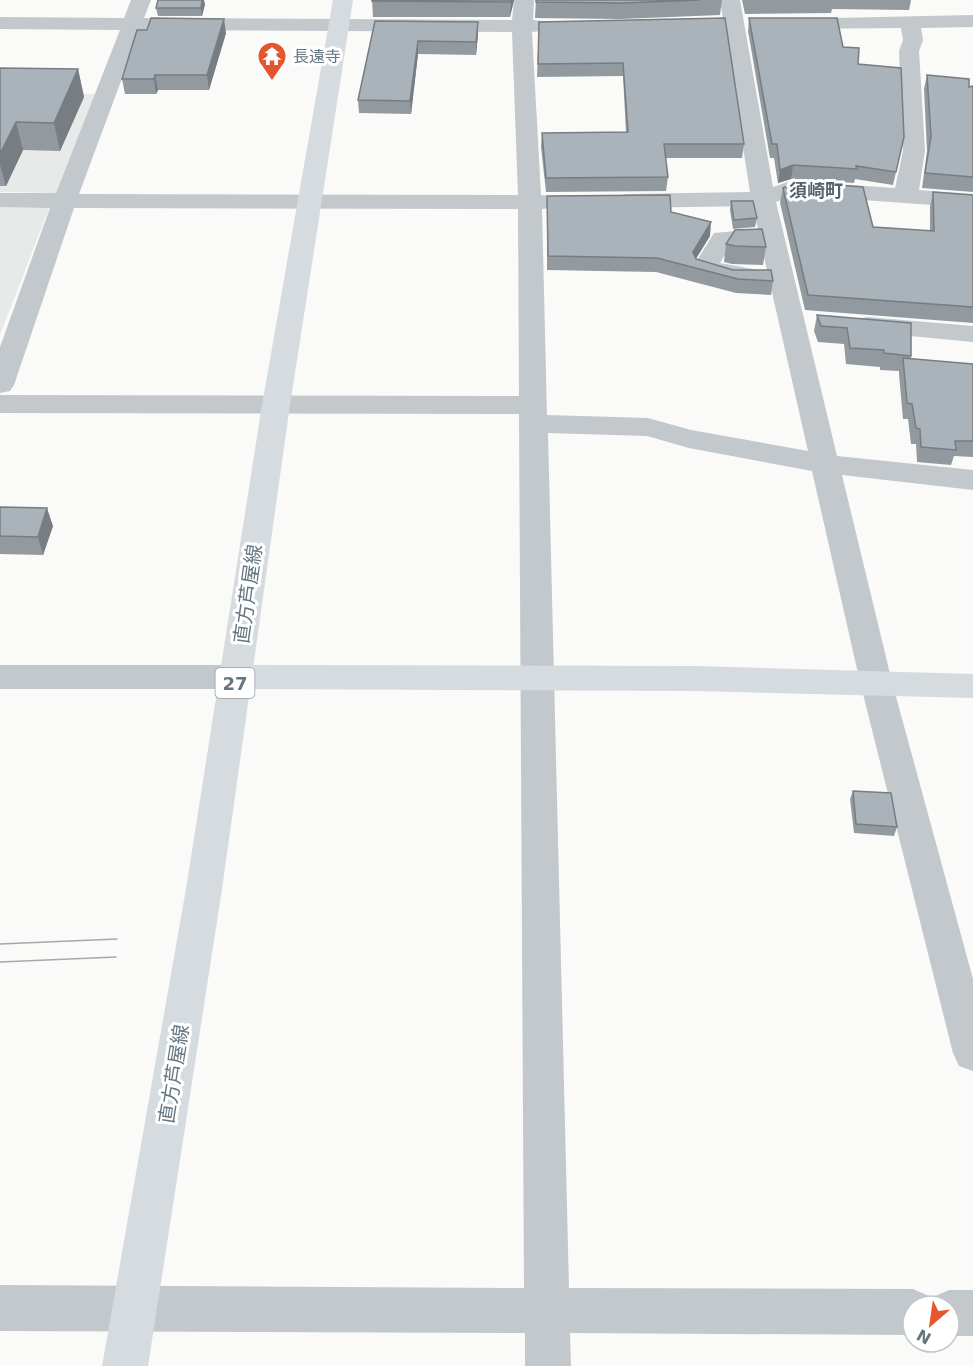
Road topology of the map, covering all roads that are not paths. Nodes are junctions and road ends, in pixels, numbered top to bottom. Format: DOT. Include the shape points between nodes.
graph roads {
  1 [pos="141,0"];
  2 [pos="524,0"];
  3 [pos="730,0"];
  4 [pos="341,13"];
  5 [pos="973,21"];
  6 [pos="910,22"];
  7 [pos="0,23"];
  8 [pos="708,23"];
  9 [pos="732,23"];
  10 [pos="756,23"];
  11 [pos="779,23"];
  12 [pos="133,24"];
  13 [pos="522,26"];
  14 [pos="566,26"];
  15 [pos="84,89"];
  16 [pos="108,89"];
  17 [pos="906,195"];
  18 [pos="764,199"];
  19 [pos="0,200"];
  20 [pos="64,201"];
  21 [pos="973,201"];
  22 [pos="530,202"];
  23 [pos="309,203"];
  24 [pos="772,236"];
  25 [pos="781,275"];
  26 [pos="848,324"];
  27 [pos="973,334"];
  28 [pos="0,385"];
  29 [pos="0,404"];
  30 [pos="276,405"];
  31 [pos="534,414"];
  32 [pos="825,464"];
  33 [pos="973,480"];
  34 [pos="0,677"];
  35 [pos="236,677"];
  36 [pos="536,677"];
  37 [pos="876,682"];
  38 [pos="973,686"];
  39 [pos="973,1053"];
  40 [pos="0,1308"];
  41 [pos="135,1308"];
  42 [pos="547,1311"];
  43 [pos="901,1312"];
  44 [pos="125,1366"];
  45 [pos="548,1366"];
  1 -- 12 [label="street"];
  2 -- 13 [label="street"];
  3 -- 9 [label="street"];
  4 -- 12 [label="street"];
  4 -- 13 [label="street"];
  4 -- 23 [label="main road, 直方芦屋線 / 27"];
  5 -- 6 [label="street"];
  6 -- 11 [label="street"];
  6 -- 17 [label="street" via="914,151"];
  7 -- 12 [label="street"];
  8 -- 9 [label="street"];
  9 -- 10 [label="street"];
  9 -- 18 [label="street"];
  12 -- 16 [label="street"];
  13 -- 14 [label="street"];
  13 -- 22 [label="street"];
  15 -- 16 [label="street"];
  16 -- 20 [label="street"];
  17 -- 18 [label="street" via="790,188"];
  17 -- 21 [label="street"];
  18 -- 22 [label="street"];
  18 -- 24 [label="street"];
  19 -- 20 [label="street"];
  20 -- 23 [label="street"];
  20 -- 28 [label="street"];
  22 -- 23 [label="street"];
  22 -- 31 [label="street"];
  23 -- 30 [label="main road, 直方芦屋線 / 27"];
  24 -- 25 [label="street"];
  24 -- 25 [label="street" via="723,238 705,267 732,274"];
  25 -- 32 [label="street" via="803,320"];
  26 -- 27 [label="street"];
  29 -- 30 [label="street"];
  30 -- 31 [label="street"];
  30 -- 35 [label="main road, 直方芦屋線 / 27"];
  31 -- 32 [label="street" via="648,428"];
  31 -- 36 [label="street"];
  32 -- 33 [label="street"];
  32 -- 37 [label="street"];
  34 -- 35 [label="street"];
  35 -- 36 [label="main road"];
  35 -- 41 [label="main road, 直方芦屋線 / 27"];
  36 -- 37 [label="main road"];
  36 -- 42 [label="street"];
  37 -- 38 [label="main road"];
  37 -- 39 [label="street"];
  40 -- 41 [label="street"];
  41 -- 42 [label="street"];
  41 -- 44 [label="main road, 直方芦屋線 / 27"];
  42 -- 43 [label="street"];
  42 -- 45 [label="street"];
}
